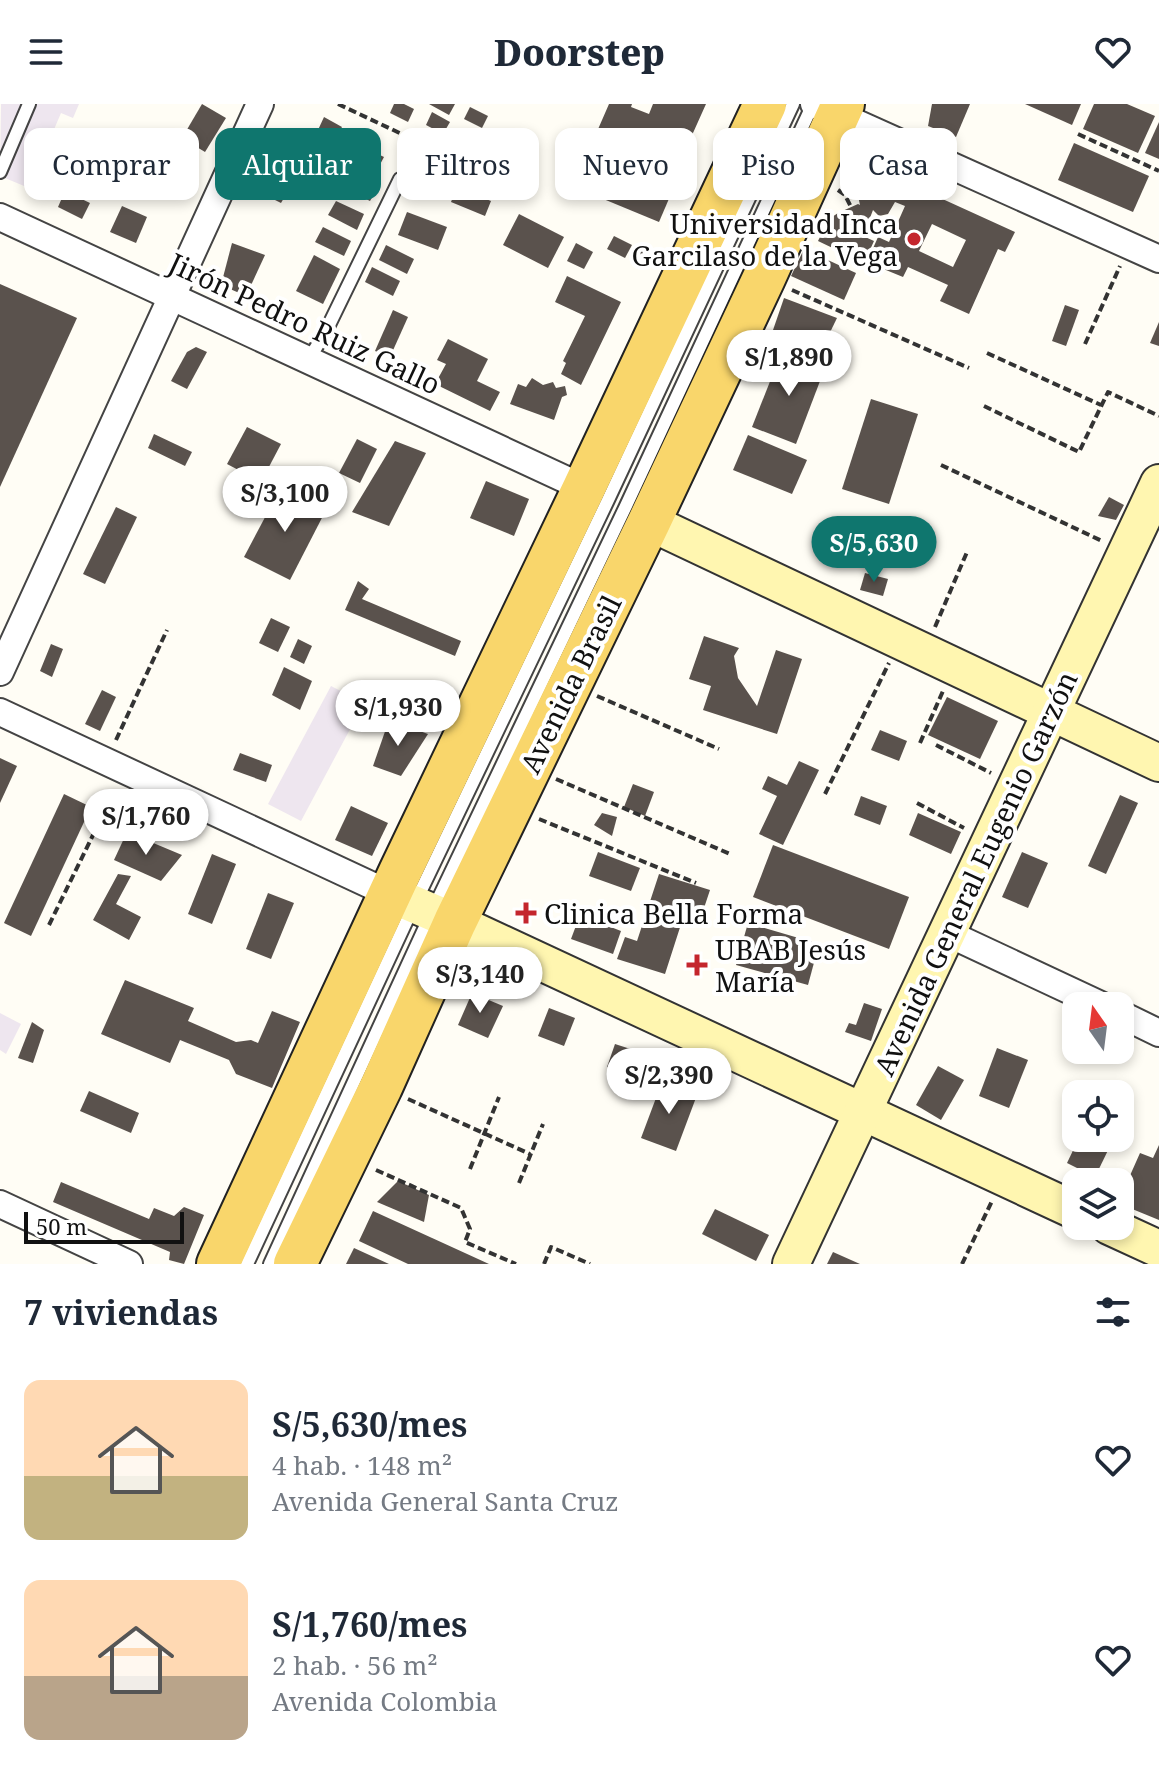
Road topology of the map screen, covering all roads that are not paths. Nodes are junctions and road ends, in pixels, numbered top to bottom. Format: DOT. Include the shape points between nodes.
graph roads {
  1 [pos="29,104"];
  2 [pos="260,104"];
  3 [pos="765,104"];
  4 [pos="793,104"];
  5 [pos="827,107"];
  6 [pos="0,172"];
  7 [pos="397,185"];
  8 [pos="0,217"];
  9 [pos="1159,259"];
  10 [pos="172,298"];
  11 [pos="309,359"];
  12 [pos="1159,483"];
  13 [pos="584,488"];
  14 [pos="649,522"];
  15 [pos="0,672"];
  16 [pos="0,712"];
  17 [pos="1051,712"];
  18 [pos="1159,763"];
  19 [pos="423,908"];
  20 [pos="947,933"];
  21 [pos="1073,992"];
  22 [pos="1134,1021"];
  23 [pos="1159,1033"];
  24 [pos="863,1112"];
  25 [pos="0,1204"];
  26 [pos="1062,1204"];
  27 [pos="1134,1238"];
  28 [pos="1159,1249"];
  29 [pos="129,1264"];
  30 [pos="218,1264"];
  31 [pos="247,1264"];
  32 [pos="270,1264"];
  33 [pos="295,1264"];
  34 [pos="791,1264"];
  1 -- 6 [label="lane"];
  2 -- 10 [label="street"];
  3 -- 13 [label="main road, Avenida Brasil"];
  4 -- 19 [label="lane, Avenida Brasil"];
  5 -- 9 [label="street"];
  5 -- 14 [label="main road, Avenida Brasil" via="764,278"];
  5 -- 19 [label="lane, Avenida Brasil"];
  7 -- 11 [label="lane"];
  8 -- 10 [label="street, Jirón Pedro Ruiz Gallo"];
  10 -- 11 [label="street, Jirón Pedro Ruiz Gallo"];
  10 -- 15 [label="street"];
  11 -- 13 [label="street, Jirón Pedro Ruiz Gallo"];
  12 -- 17 [label="street, Avenida General Eugenio Garzón"];
  13 -- 19 [label="main road, Avenida Brasil"];
  14 -- 17 [label="street"];
  14 -- 19 [label="main road, Avenida Brasil" via="510,808"];
  16 -- 19 [label="street"];
  17 -- 18 [label="street"];
  17 -- 20 [label="street, Avenida General Eugenio Garzón"];
  19 -- 24 [label="street"];
  19 -- 30 [label="main road, Avenida Brasil"];
  19 -- 31 [label="lane, Avenida Brasil"];
  19 -- 32 [label="lane, Avenida Brasil"];
  19 -- 33 [label="main road, Avenida Brasil" via="381,1087"];
  20 -- 21 [label="street"];
  20 -- 24 [label="street, Avenida General Eugenio Garzón"];
  22 -- 23 [label="street"];
  24 -- 26 [label="street"];
  24 -- 34 [label="street, Avenida General Eugenio Garzón"];
  25 -- 29 [label="street"];
  27 -- 28 [label="street"];
}
